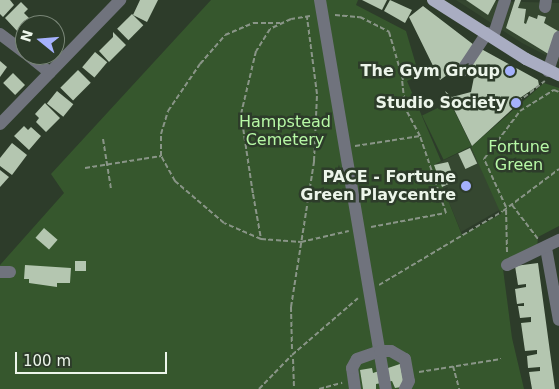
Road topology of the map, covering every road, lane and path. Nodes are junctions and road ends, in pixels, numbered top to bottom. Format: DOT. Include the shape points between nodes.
graph roads {
  1 [pos="120,0"];
  2 [pos="320,0"];
  3 [pos="432,0"];
  4 [pos="505,0"];
  5 [pos="323,14"];
  6 [pos="307,17"];
  7 [pos="281,23"];
  8 [pos="0,34"];
  9 [pos="490,35"];
  10 [pos="559,37"];
  11 [pos="15,46"];
  12 [pos="40,65"];
  13 [pos="461,72"];
  14 [pos="50,73"];
  15 [pos="554,73"];
  16 [pos="559,92"];
  17 [pos="518,102"];
  18 [pos="0,124"];
  19 [pos="420,136"];
  20 [pos="103,139"];
  21 [pos="346,148"];
  22 [pos="161,156"];
  23 [pos="107,165"];
  24 [pos="85,168"];
  25 [pos="559,169"];
  26 [pos="111,189"];
  27 [pos="511,204"];
  28 [pos="506,206"];
  29 [pos="359,229"];
  30 [pos="261,239"];
  31 [pos="559,240"];
  32 [pos="301,242"];
  33 [pos="546,248"];
  34 [pos="507,265"];
  35 [pos="370,290"];
  36 [pos="559,320"];
  37 [pos="292,350"];
  38 [pos="380,351"];
  39 [pos="293,359"];
  40 [pos="501,359"];
  41 [pos="453,366"];
  42 [pos="409,374"];
  43 [pos="353,384"];
  44 [pos="259,389"];
  45 [pos="294,389"];
  46 [pos="319,389"];
  47 [pos="386,389"];
  48 [pos="404,389"];
  49 [pos="459,389"];
  1 -- 14 [label="street"];
  2 -- 5 [label="street"];
  3 -- 9 [label="main road"];
  4 -- 9 [label="street"];
  5 -- 6 [label="path"];
  5 -- 19 [label="path" via="360,17 389,32 402,79 405,108"];
  5 -- 21 [label="street"];
  6 -- 7 [label="path"];
  6 -- 32 [label="path" via="317,94 314,162"];
  7 -- 22 [label="path" via="239,28 213,48 168,111 161,134"];
  7 -- 30 [label="path" via="270,29 256,51 241,114"];
  8 -- 11 [label="street"];
  9 -- 13 [label="street"];
  9 -- 15 [label="main road"];
  10 -- 15 [label="street"];
  12 -- 14 [label="street"];
  14 -- 18 [label="street"];
  15 -- 17 [label="path"];
  16 -- 28 [label="path" via="554,90 520,111 484,159"];
  19 -- 21 [label="path"];
  19 -- 29 [label="path" via="446,213"];
  20 -- 23 [label="path"];
  21 -- 29 [label="street"];
  22 -- 23 [label="path"];
  22 -- 30 [label="path" via="174,181 224,223"];
  23 -- 24 [label="path"];
  23 -- 26 [label="path"];
  25 -- 27 [label="path"];
  27 -- 28 [label="path"];
  27 -- 33 [label="path"];
  28 -- 34 [label="path"];
  28 -- 35 [label="path"];
  29 -- 32 [label="path"];
  29 -- 35 [label="street"];
  30 -- 32 [label="path"];
  31 -- 33 [label="street"];
  32 -- 37 [label="path" via="291,307"];
  33 -- 34 [label="street"];
  33 -- 36 [label="street"];
  35 -- 38 [label="street"];
  35 -- 44 [label="path" via="348,304"];
  38 -- 42 [label="street" via="400,354 405,359"];
  38 -- 43 [label="street" via="357,359"];
  38 -- 47 [label="street"];
  39 -- 45 [label="path"];
  40 -- 41 [label="path"];
  41 -- 42 [label="path"];
  41 -- 49 [label="path"];
  42 -- 48 [label="street"];
  43 -- 46 [label="path"];
}
